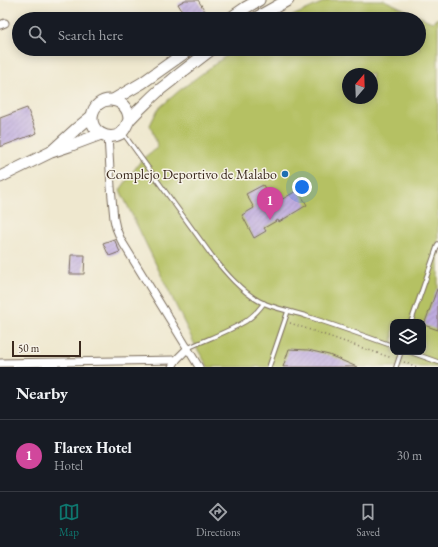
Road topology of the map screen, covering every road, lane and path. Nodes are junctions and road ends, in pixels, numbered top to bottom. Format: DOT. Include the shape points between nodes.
graph roads {
  1 [pos="259,0"];
  2 [pos="288,0"];
  3 [pos="239,12"];
  4 [pos="267,12"];
  5 [pos="180,56"];
  6 [pos="203,56"];
  7 [pos="112,100"];
  8 [pos="92,116"];
  9 [pos="129,120"];
  10 [pos="122,132"];
  11 [pos="105,135"];
  12 [pos="51,152"];
  13 [pos="0,178"];
  14 [pos="438,244"];
  15 [pos="264,303"];
  16 [pos="288,311"];
  17 [pos="412,319"];
  18 [pos="285,321"];
  19 [pos="390,345"];
  20 [pos="188,348"];
  21 [pos="400,355"];
  22 [pos="418,355"];
  23 [pos="176,360"];
  24 [pos="398,360"];
  25 [pos="438,362"];
  26 [pos="0,364"];
  27 [pos="172,367"];
  28 [pos="199,367"];
  29 [pos="269,367"];
  30 [pos="396,367"];
  31 [pos="417,367"];
  1 -- 3 [label="main road"];
  2 -- 4 [label="main road"];
  5 -- 7 [label="main road"];
  6 -- 9 [label="main road" via="153,96"];
  7 -- 8 [label="main road" via="101,103 95,108"];
  7 -- 9 [label="main road" via="124,105"];
  8 -- 11 [label="main road" via="93,124"];
  8 -- 12 [label="main road"];
  9 -- 10 [label="main road"];
  10 -- 11 [label="main road" via="116,136"];
  10 -- 15 [label="lane" via="212,256 240,287"];
  11 -- 12 [label="main road"];
  11 -- 20 [label="street" via="116,228"];
  12 -- 13 [label="main road"];
  14 -- 17 [label="lane"];
  15 -- 16 [label="lane"];
  15 -- 20 [label="lane" via="247,320"];
  16 -- 18 [label="lane"];
  16 -- 19 [label="lane"];
  18 -- 24 [label="path"];
  18 -- 29 [label="lane"];
  20 -- 23 [label="street"];
  20 -- 28 [label="street"];
  21 -- 24 [label="lane"];
  22 -- 25 [label="lane"];
  23 -- 26 [label="street"];
  23 -- 27 [label="street"];
  24 -- 30 [label="lane"];
  24 -- 31 [label="path"];
}
